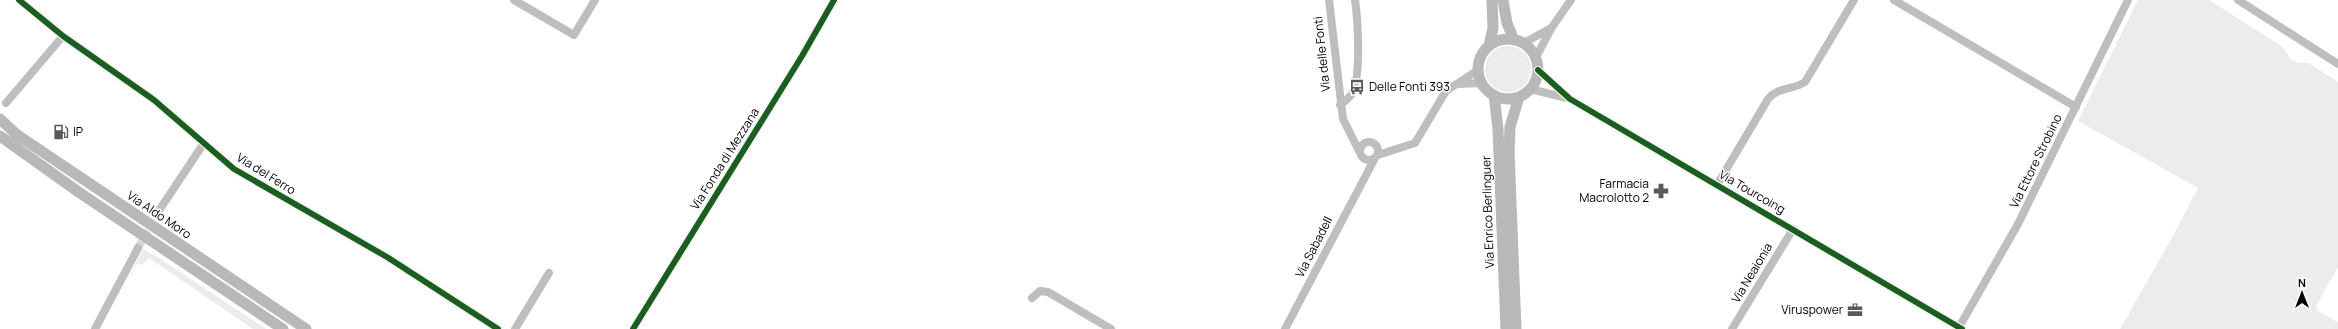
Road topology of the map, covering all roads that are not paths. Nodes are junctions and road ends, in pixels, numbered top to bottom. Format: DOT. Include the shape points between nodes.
graph roads {
  1 [pos="19,0"];
  2 [pos="514,0"];
  3 [pos="595,0"];
  4 [pos="834,0"];
  5 [pos="1329,0"];
  6 [pos="1356,0"];
  7 [pos="1492,0"];
  8 [pos="1503,0"];
  9 [pos="1570,0"];
  10 [pos="1854,0"];
  11 [pos="1894,0"];
  12 [pos="2128,0"];
  13 [pos="2238,0"];
  14 [pos="1552,27"];
  15 [pos="63,36"];
  16 [pos="1519,41"];
  17 [pos="1489,46"];
  18 [pos="1536,57"];
  19 [pos="2338,64"];
  20 [pos="1478,70"];
  21 [pos="1538,70"];
  22 [pos="1482,83"];
  23 [pos="1457,84"];
  24 [pos="1530,89"];
  25 [pos="1494,95"];
  26 [pos="1519,97"];
  27 [pos="1570,99"];
  28 [pos="6,102"];
  29 [pos="1340,105"];
  30 [pos="2076,107"];
  31 [pos="0,119"];
  32 [pos="0,136"];
  33 [pos="1354,139"];
  34 [pos="204,143"];
  35 [pos="1364,143"];
  36 [pos="1359,151"];
  37 [pos="1376,154"];
  38 [pos="1363,159"];
  39 [pos="1364,176"];
  40 [pos="1717,185"];
  41 [pos="156,215"];
  42 [pos="1793,229"];
  43 [pos="138,248"];
  44 [pos="549,273"];
  45 [pos="1032,298"];
  46 [pos="1960,328"];
  47 [pos="95,329"];
  48 [pos="283,329"];
  49 [pos="306,329"];
  50 [pos="498,329"];
  51 [pos="515,329"];
  52 [pos="633,329"];
  53 [pos="1111,329"];
  54 [pos="1285,329"];
  55 [pos="1506,329"];
  56 [pos="1516,329"];
  57 [pos="1732,329"];
  1 -- 15 [label="street, Via del Ferro"];
  2 -- 3 [label="street" via="574,35"];
  4 -- 52 [label="street, Via Fonda di Mezzana"];
  5 -- 29 [label="street, Via delle Fonti"];
  6 -- 29 [label="street, Via delle Fonti" via="1356,82 1351,94"];
  7 -- 17 [label="main road" via="1493,28"];
  8 -- 16 [label="main road" via="1507,23"];
  9 -- 14 [label="street"];
  10 -- 40 [label="street" via="1805,82 1794,88 1776,91 1768,99"];
  11 -- 30 [label="street"];
  12 -- 30 [label="street, Via Ettore Strobino"];
  13 -- 19 [label="street"];
  14 -- 16 [label="street"];
  14 -- 18 [label="street"];
  15 -- 28 [label="street"];
  15 -- 34 [label="street, Via del Ferro" via="154,100"];
  16 -- 17 [label="main road" via="1501,40"];
  16 -- 18 [label="main road"];
  17 -- 20 [label="main road" via="1481,57"];
  18 -- 21 [label="main road"];
  20 -- 22 [label="main road"];
  20 -- 23 [label="street"];
  21 -- 24 [label="main road" via="1537,78"];
  21 -- 27 [label="street, Via Tourcoing"];
  22 -- 23 [label="street"];
  22 -- 25 [label="main road"];
  23 -- 37 [label="street" via="1444,94 1417,141"];
  24 -- 26 [label="main road"];
  24 -- 27 [label="street, Via Tourcoing"];
  25 -- 26 [label="main road" via="1506,99"];
  25 -- 55 [label="main road, Via Enrico Berlinguer" via="1498,129"];
  26 -- 56 [label="main road, Via Enrico Berlinguer" via="1510,127 1509,152"];
  27 -- 40 [label="street, Via Tourcoing"];
  29 -- 33 [label="street, Via delle Fonti" via="1343,119"];
  30 -- 46 [label="street, Via Ettore Strobino" via="2015,230"];
  31 -- 49 [label="main road, Via Aldo Moro" via="16,134"];
  32 -- 48 [label="main road" via="74,189"];
  33 -- 35 [label="street"];
  33 -- 36 [label="street, Via delle Fonti"];
  34 -- 41 [label="street"];
  34 -- 50 [label="street, Via del Ferro" via="234,169 387,257"];
  35 -- 36 [label="street"];
  35 -- 37 [label="street" via="1372,142"];
  36 -- 38 [label="street, Via delle Fonti"];
  37 -- 38 [label="street"];
  37 -- 39 [label="street, Via Sabadell"];
  38 -- 39 [label="street"];
  39 -- 54 [label="street, Via Sabadell"];
  40 -- 42 [label="street, Via Tourcoing"];
  42 -- 46 [label="street, Via Tourcoing"];
  42 -- 57 [label="street, Via Neaionia"];
  43 -- 47 [label="street"];
  44 -- 51 [label="street"];
  45 -- 53 [label="street" via="1040,291 1048,292"];
}
